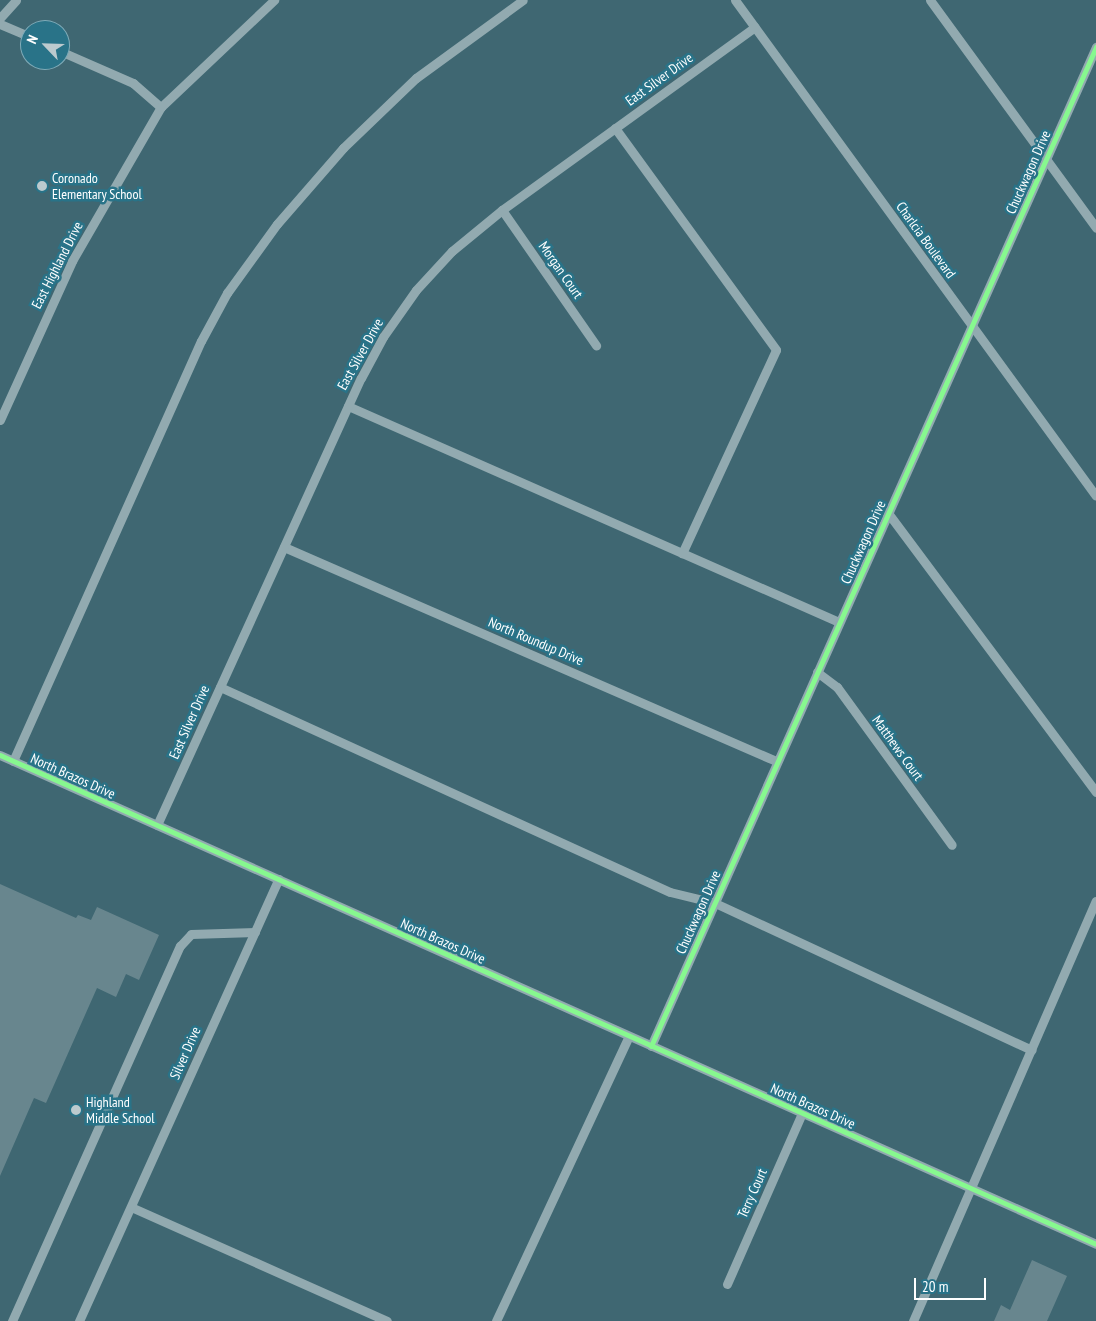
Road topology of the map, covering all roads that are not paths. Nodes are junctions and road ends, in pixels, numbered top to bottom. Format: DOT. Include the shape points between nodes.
graph roads {
  1 [pos="16,0"];
  2 [pos="274,0"];
  3 [pos="523,0"];
  4 [pos="735,0"];
  5 [pos="930,0"];
  6 [pos="0,18"];
  7 [pos="0,24"];
  8 [pos="754,27"];
  9 [pos="20,33"];
  10 [pos="1096,47"];
  11 [pos="70,56"];
  12 [pos="161,107"];
  13 [pos="615,128"];
  14 [pos="1046,161"];
  15 [pos="502,210"];
  16 [pos="1096,228"];
  17 [pos="972,326"];
  18 [pos="596,345"];
  19 [pos="348,406"];
  20 [pos="0,420"];
  21 [pos="1096,496"];
  22 [pos="888,513"];
  23 [pos="284,547"];
  24 [pos="682,553"];
  25 [pos="839,622"];
  26 [pos="817,672"];
  27 [pos="220,687"];
  28 [pos="0,755"];
  29 [pos="13,761"];
  30 [pos="776,761"];
  31 [pos="1096,792"];
  32 [pos="157,825"];
  33 [pos="952,845"];
  34 [pos="279,879"];
  35 [pos="1096,901"];
  36 [pos="715,903"];
  37 [pos="255,932"];
  38 [pos="628,1038"];
  39 [pos="651,1046"];
  40 [pos="1032,1050"];
  41 [pos="802,1113"];
  42 [pos="972,1190"];
  43 [pos="131,1208"];
  44 [pos="1096,1244"];
  45 [pos="727,1284"];
  46 [pos="12,1321"];
  47 [pos="80,1321"];
  48 [pos="387,1321"];
  49 [pos="496,1321"];
  50 [pos="913,1321"];
  1 -- 6 [label="street"];
  2 -- 12 [label="street, East Highland Drive"];
  3 -- 29 [label="street" via="416,78 343,148 277,224 227,293 201,341"];
  4 -- 8 [label="street, Charlcia Boulevard"];
  5 -- 14 [label="street"];
  7 -- 9 [label="street"];
  8 -- 13 [label="street, East Silver Drive"];
  8 -- 17 [label="street, Charlcia Boulevard"];
  10 -- 14 [label="street, Chuckwagon Drive"];
  11 -- 12 [label="street" via="133,84"];
  12 -- 20 [label="street, East Highland Drive" via="72,261"];
  13 -- 15 [label="street, East Silver Drive"];
  13 -- 24 [label="street" via="776,350"];
  14 -- 16 [label="street"];
  14 -- 17 [label="street, Chuckwagon Drive"];
  15 -- 18 [label="street, Morgan Court"];
  15 -- 19 [label="street, East Silver Drive" via="452,251 416,290 382,337"];
  17 -- 21 [label="street, Charlcia Boulevard"];
  17 -- 22 [label="street, Chuckwagon Drive"];
  19 -- 23 [label="street, East Silver Drive"];
  19 -- 24 [label="street"];
  22 -- 25 [label="street, Chuckwagon Drive"];
  22 -- 31 [label="street"];
  23 -- 27 [label="street, East Silver Drive"];
  23 -- 30 [label="street, North Roundup Drive"];
  24 -- 25 [label="street"];
  25 -- 26 [label="street, Chuckwagon Drive"];
  26 -- 30 [label="street, Chuckwagon Drive"];
  26 -- 33 [label="street, Matthews Court" via="837,687"];
  27 -- 32 [label="street, East Silver Drive"];
  27 -- 36 [label="street" via="670,892"];
  28 -- 29 [label="street, North Brazos Drive"];
  29 -- 32 [label="street, North Brazos Drive"];
  30 -- 36 [label="street, Chuckwagon Drive"];
  32 -- 34 [label="street, North Brazos Drive"];
  34 -- 37 [label="street, Silver Drive"];
  34 -- 38 [label="street, North Brazos Drive"];
  35 -- 40 [label="street"];
  36 -- 39 [label="street, Chuckwagon Drive"];
  36 -- 40 [label="street"];
  37 -- 43 [label="street, Silver Drive"];
  37 -- 46 [label="street" via="192,934 180,946"];
  38 -- 39 [label="street, North Brazos Drive"];
  38 -- 49 [label="street"];
  39 -- 41 [label="street, North Brazos Drive"];
  40 -- 42 [label="street"];
  41 -- 42 [label="street, North Brazos Drive"];
  41 -- 45 [label="street, Terry Court"];
  42 -- 44 [label="street, North Brazos Drive"];
  42 -- 50 [label="street"];
  43 -- 47 [label="street, Silver Drive"];
  43 -- 48 [label="street"];
}
